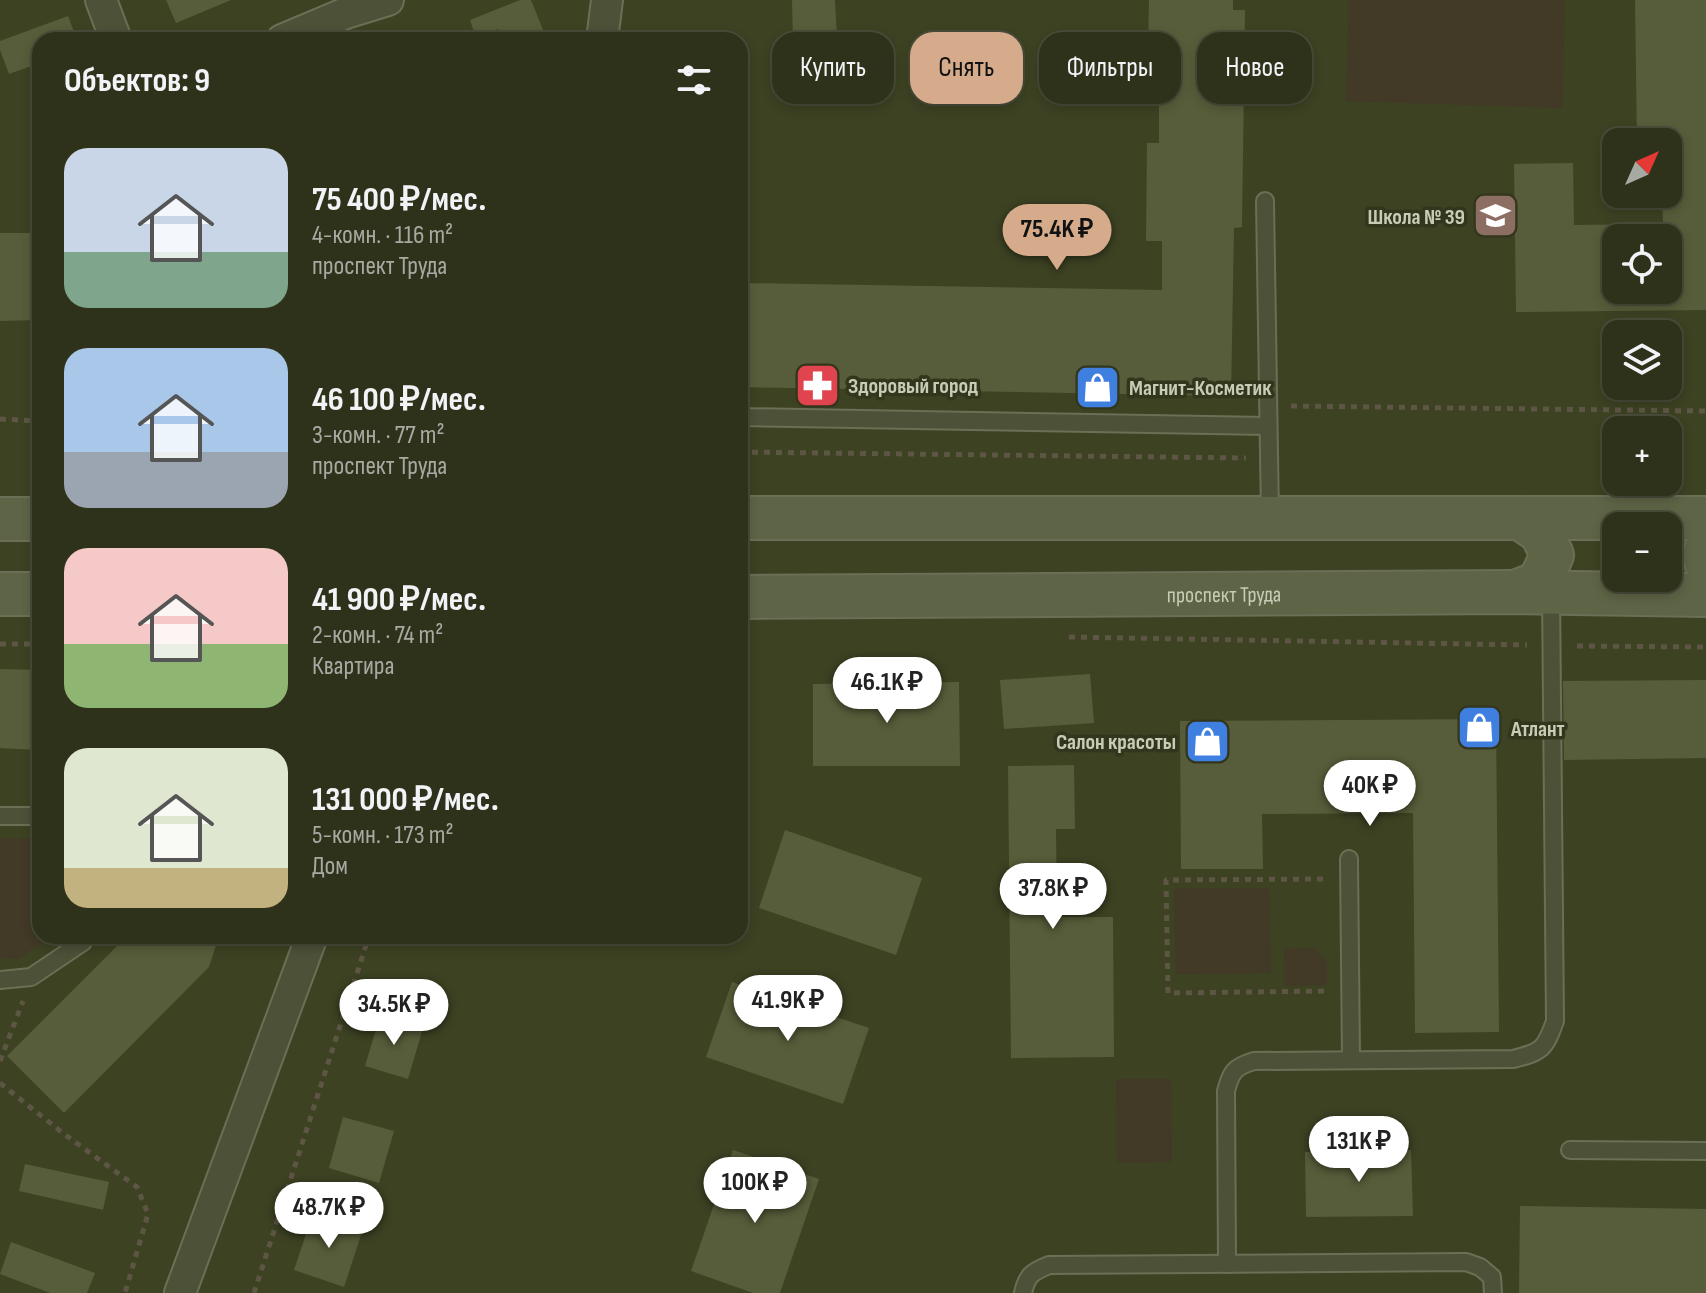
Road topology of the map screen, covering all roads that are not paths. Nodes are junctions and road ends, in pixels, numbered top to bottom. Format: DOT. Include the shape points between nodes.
graph roads {
  1 [pos="101,0"];
  2 [pos="388,0"];
  3 [pos="607,0"];
  4 [pos="113,32"];
  5 [pos="301,32"];
  6 [pos="603,32"];
  7 [pos="1265,201"];
  8 [pos="748,417"];
  9 [pos="1268,426"];
  10 [pos="748,518"];
  11 [pos="1270,518"];
  12 [pos="1520,518"];
  13 [pos="1706,518"];
  14 [pos="0,519"];
  15 [pos="32,519"];
  16 [pos="1706,550"];
  17 [pos="1706,562"];
  18 [pos="1533,593"];
  19 [pos="0,594"];
  20 [pos="32,594"];
  21 [pos="1706,595"];
  22 [pos="748,597"];
  23 [pos="0,816"];
  24 [pos="32,816"];
  25 [pos="1349,859"];
  26 [pos="80,944"];
  27 [pos="309,944"];
  28 [pos="0,980"];
  29 [pos="1351,1060"];
  30 [pos="1570,1150"];
  31 [pos="1706,1151"];
  32 [pos="1227,1264"];
  33 [pos="180,1293"];
  34 [pos="1023,1293"];
  35 [pos="1493,1293"];
  1 -- 4 [label="street"];
  2 -- 5 [label="street"];
  3 -- 6 [label="street"];
  7 -- 9 [label="lane"];
  8 -- 9 [label="lane"];
  9 -- 11 [label="lane"];
  10 -- 11 [label="main road"];
  11 -- 12 [label="main road"];
  12 -- 13 [label="main road"];
  12 -- 18 [label="main road" via="1541,532 1552,555"];
  14 -- 15 [label="main road"];
  16 -- 17 [label="main road"];
  18 -- 21 [label="main road, проспект Труда"];
  18 -- 22 [label="main road, проспект Труда"];
  18 -- 29 [label="lane" via="1551,645 1555,1021 1548,1042 1535,1054 1513,1059"];
  19 -- 20 [label="main road"];
  23 -- 24 [label="lane"];
  25 -- 29 [label="lane"];
  26 -- 28 [label="lane" via="31,977"];
  27 -- 33 [label="street"];
  29 -- 32 [label="lane" via="1254,1061 1238,1066 1230,1076"];
  30 -- 31 [label="lane"];
  32 -- 34 [label="lane" via="1049,1265 1035,1271"];
  32 -- 35 [label="lane" via="1466,1262 1492,1277"];
}
